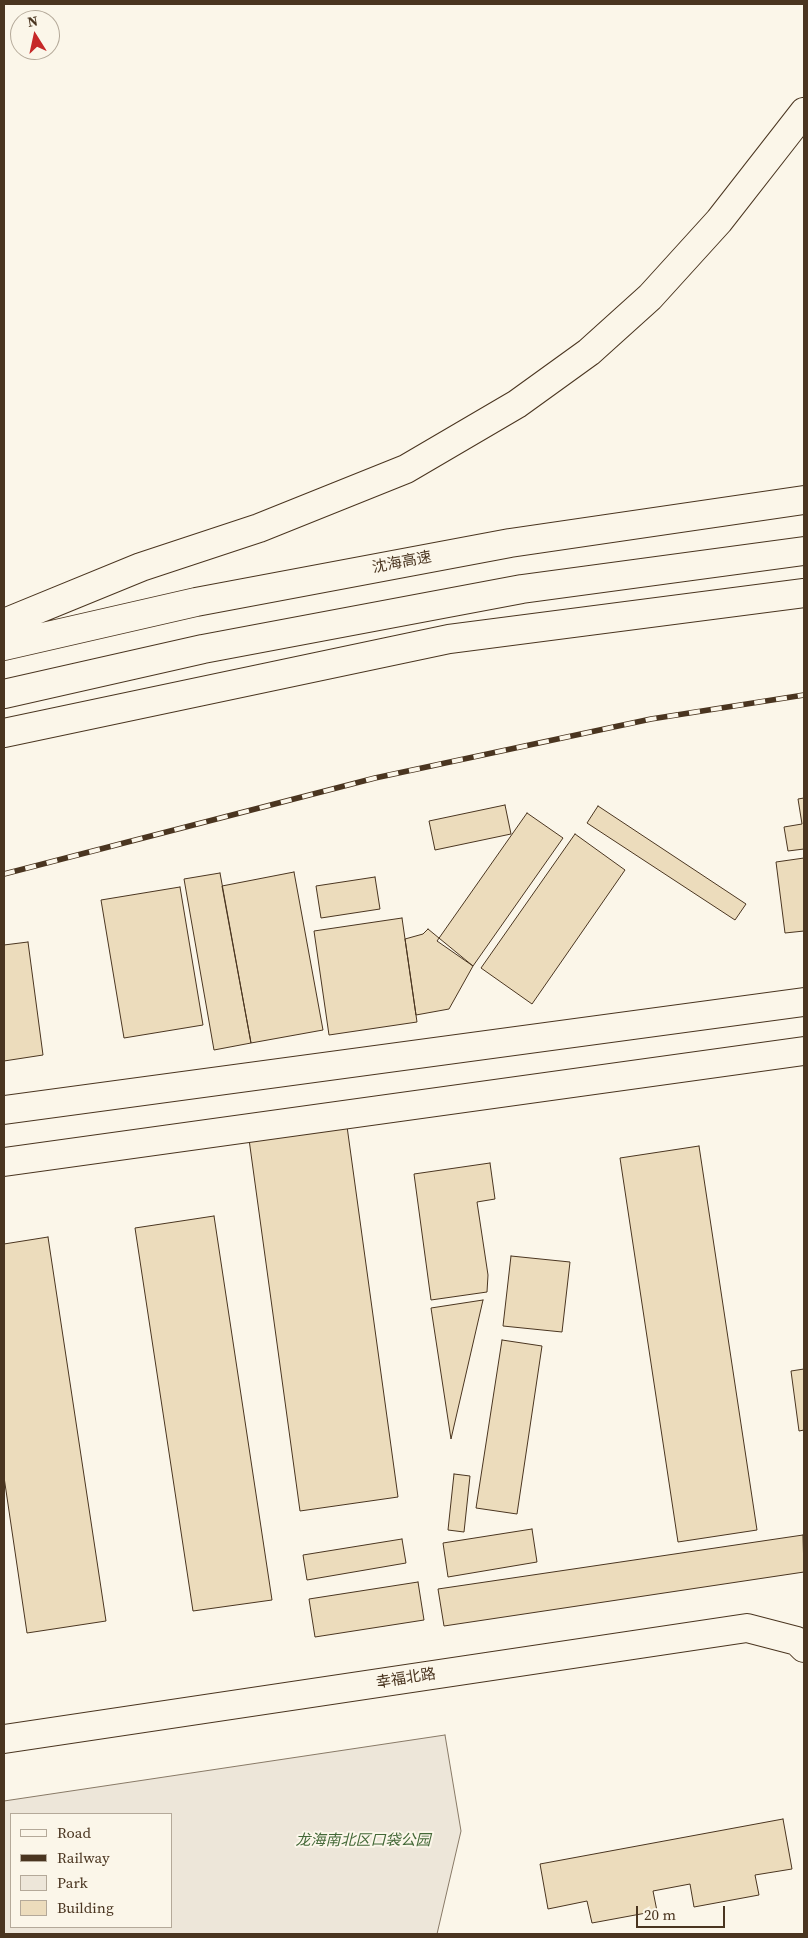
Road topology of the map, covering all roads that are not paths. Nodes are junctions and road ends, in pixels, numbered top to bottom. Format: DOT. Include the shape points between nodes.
graph roads {
  1 [pos="804,112"];
  2 [pos="804,500"];
  3 [pos="802,551"];
  4 [pos="798,594"];
  5 [pos="4,623"];
  6 [pos="4,646"];
  7 [pos="4,694"];
  8 [pos="4,733"];
  9 [pos="804,1002"];
  10 [pos="804,1051"];
  11 [pos="4,1110"];
  12 [pos="4,1162"];
  13 [pos="804,1648"];
  14 [pos="4,1739"];
  1 -- 5 [label="main road" via="719,221 650,297 589,352 517,404 406,469 259,528 141,567"];
  2 -- 6 [label="main road, 沈海高速" via="500,545 196,602"];
  3 -- 7 [label="main road" via="522,589 203,649"];
  4 -- 8 [label="main road" via="449,639"];
  9 -- 11 [label="main road"];
  10 -- 12 [label="main road"];
  13 -- 14 [label="main road, 幸福北路" via="797,1641 747,1628"];
}
